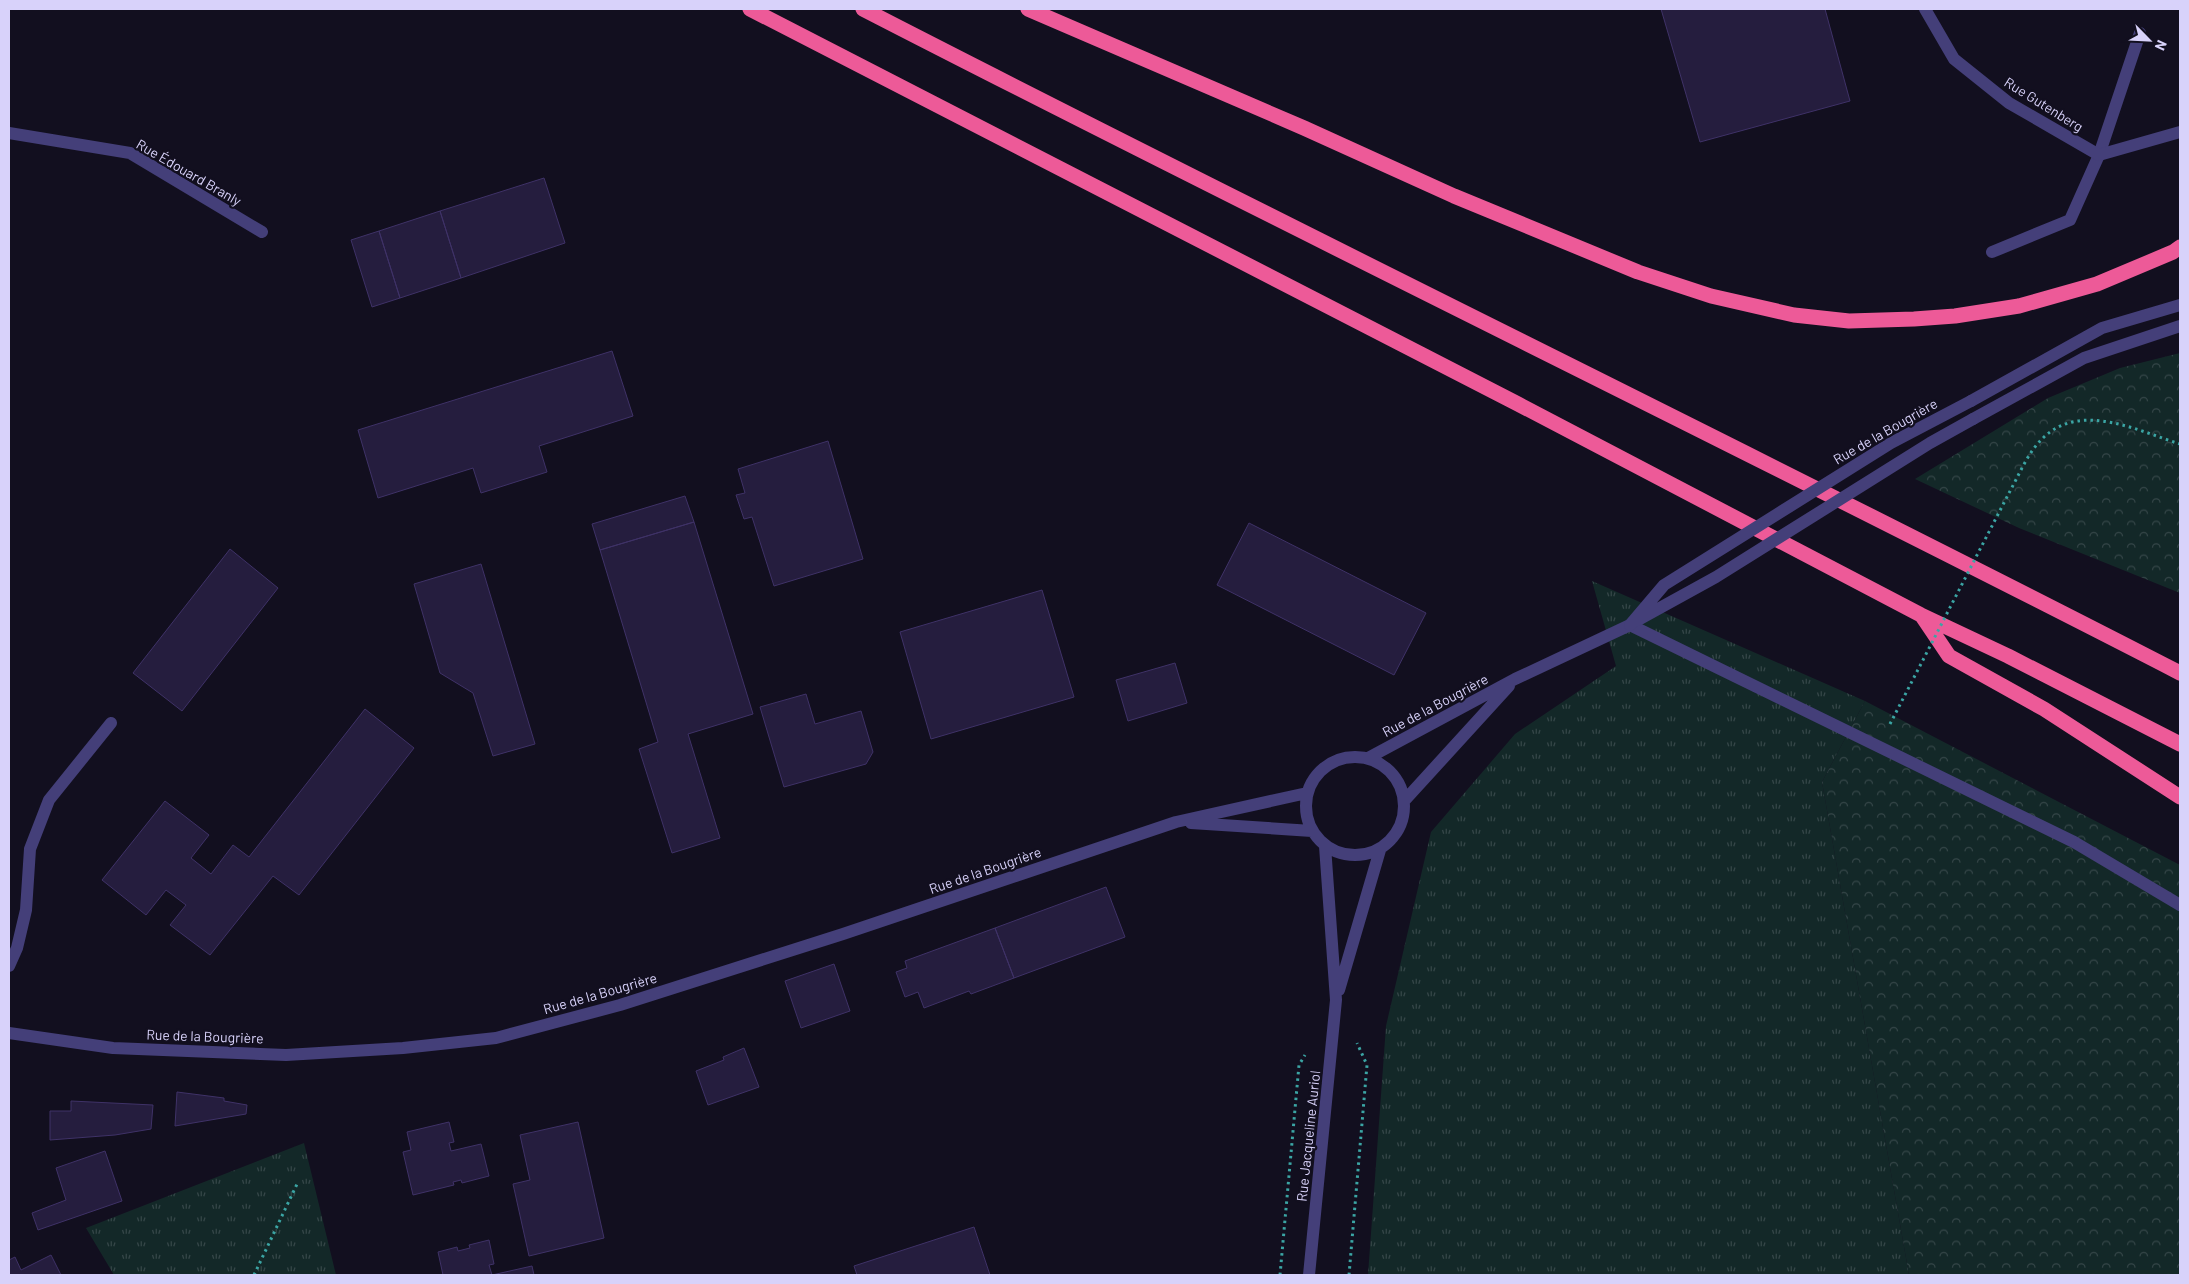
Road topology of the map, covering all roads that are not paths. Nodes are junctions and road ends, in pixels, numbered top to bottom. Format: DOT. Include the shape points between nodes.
graph roads {
  1 [pos="750,9"];
  2 [pos="862,9"];
  3 [pos="1028,9"];
  4 [pos="1925,9"];
  5 [pos="2140,33"];
  6 [pos="9,132"];
  7 [pos="2180,132"];
  8 [pos="2099,155"];
  9 [pos="262,232"];
  10 [pos="2180,246"];
  11 [pos="1992,252"];
  12 [pos="2180,305"];
  13 [pos="2180,326"];
  14 [pos="1921,615"];
  15 [pos="1630,625"];
  16 [pos="2180,672"];
  17 [pos="1516,679"];
  18 [pos="111,723"];
  19 [pos="2180,744"];
  20 [pos="1368,758"];
  21 [pos="1307,793"];
  22 [pos="2180,797"];
  23 [pos="1405,800"];
  24 [pos="1176,822"];
  25 [pos="1312,831"];
  26 [pos="1325,846"];
  27 [pos="1380,850"];
  28 [pos="2180,905"];
  29 [pos="9,966"];
  30 [pos="1336,1000"];
  31 [pos="9,1033"];
  32 [pos="1309,1275"];
  1 -- 14 [label="highway"];
  2 -- 16 [label="highway"];
  3 -- 10 [label="highway" via="1628,269 1710,296 1794,315 1849,321 1914,319 2019,306 2097,284 2173,252"];
  4 -- 8 [label="street, Rue Gutenberg" via="1954,59 2009,103"];
  5 -- 8 [label="street"];
  6 -- 9 [label="street, Rue Édouard Branly" via="130,153"];
  7 -- 8 [label="street"];
  8 -- 11 [label="street" via="2070,220"];
  12 -- 15 [label="street, Rue de la Bougrière, bridge" via="2102,328 1891,443 1664,585"];
  13 -- 15 [label="street, Rue de la Bougrière, bridge" via="2084,358 1930,443 1716,577"];
  14 -- 19 [label="highway"];
  14 -- 22 [label="highway" via="1949,656 2044,709"];
  15 -- 17 [label="street, Rue de la Bougrière"];
  15 -- 28 [label="street" via="2074,842"];
  17 -- 20 [label="street, Rue de la Bougrière"];
  17 -- 23 [label="street, Rue de la Bougrière"];
  18 -- 29 [label="street" via="49,800 30,849 26,910"];
  20 -- 21 [label="street" via="1349,757 1330,763 1316,776"];
  20 -- 23 [label="street" via="1386,767 1398,781"];
  21 -- 24 [label="street, Rue de la Bougrière"];
  21 -- 25 [label="street" via="1306,813"];
  23 -- 27 [label="street" via="1404,819 1395,837"];
  24 -- 25 [label="street, Rue de la Bougrière"];
  24 -- 31 [label="street, Rue de la Bougrière" via="620,1005 496,1038 403,1048 286,1054 113,1048"];
  25 -- 26 [label="street"];
  26 -- 27 [label="street" via="1342,855 1362,856"];
  26 -- 30 [label="street, Rue Jacqueline Auriol"];
  27 -- 30 [label="street, Rue Jacqueline Auriol"];
  30 -- 32 [label="street, Rue Jacqueline Auriol"];
}
